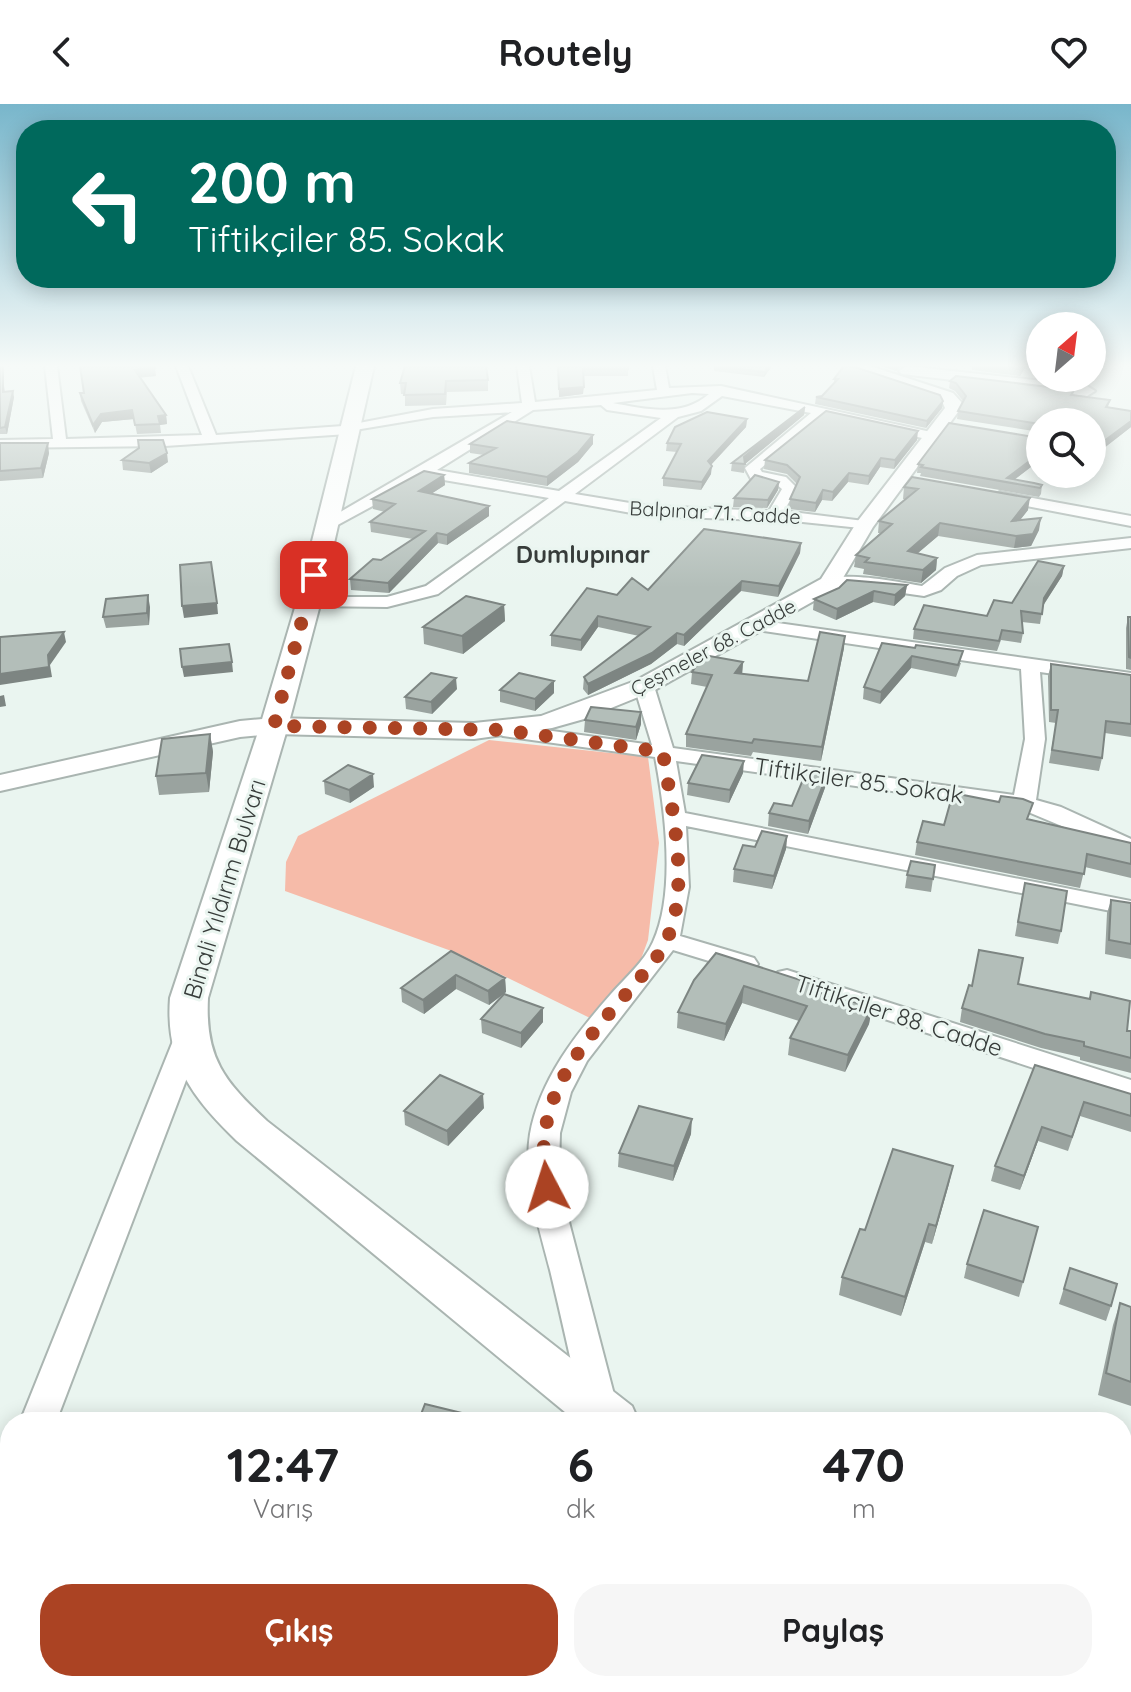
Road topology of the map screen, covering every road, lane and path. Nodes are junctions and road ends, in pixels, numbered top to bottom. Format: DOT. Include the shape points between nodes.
graph roads {
  1 [pos="60,440"];
  2 [pos="207,440"];
  3 [pos="346,440"];
  4 [pos="476,440"];
  5 [pos="639,440"];
  6 [pos="786,440"];
  7 [pos="936,440"];
  8 [pos="0,444"];
  9 [pos="60,444"];
  10 [pos="424,472"];
  11 [pos="978,493"];
  12 [pos="560,497"];
  13 [pos="774,515"];
  14 [pos="1131,521"];
  15 [pos="326,525"];
  16 [pos="864,526"];
  17 [pos="1131,543"];
  18 [pos="829,583"];
  19 [pos="309,601"];
  20 [pos="757,625"];
  21 [pos="1030,665"];
  22 [pos="1131,679"];
  23 [pos="644,686"];
  24 [pos="274,726"];
  25 [pos="503,730"];
  26 [pos="663,752"];
  27 [pos="0,783"];
  28 [pos="1024,803"];
  29 [pos="673,817"];
  30 [pos="1131,848"];
  31 [pos="1131,908"];
  32 [pos="667,940"];
  33 [pos="187,1041"];
  34 [pos="1131,1090"];
  35 [pos="42,1412"];
  36 [pos="602,1412"];
  37 [pos="607,1412"];
  1 -- 9 [label="street"];
  2 -- 9 [label="street"];
  3 -- 15 [label="main road, Binali Yıldırım Bulvarı"];
  4 -- 10 [label="street"];
  5 -- 12 [label="street"];
  6 -- 13 [label="street" via="752,468 756,476 781,480 790,488"];
  7 -- 16 [label="street, Çeşmeler 68. Cadde" via="908,481"];
  8 -- 9 [label="street"];
  10 -- 12 [label="street, Balpınar 71. Cadde"];
  10 -- 15 [label="street"];
  11 -- 14 [label="street"];
  12 -- 13 [label="street, Balpınar 71. Cadde" via="648,511"];
  12 -- 19 [label="street" via="419,596 376,604"];
  13 -- 16 [label="street, Balpınar 71. Cadde"];
  15 -- 19 [label="main road, Binali Yıldırım Bulvarı"];
  16 -- 18 [label="street, Çeşmeler 68. Cadde"];
  17 -- 18 [label="street" via="977,560 924,591"];
  18 -- 20 [label="street, Çeşmeler 68. Cadde"];
  19 -- 24 [label="main road, Binali Yıldırım Bulvarı"];
  20 -- 21 [label="street"];
  20 -- 23 [label="street, Çeşmeler 68. Cadde"];
  21 -- 22 [label="street"];
  21 -- 28 [label="street" via="1035,739"];
  23 -- 25 [label="street, Çeşmeler 68. Cadde" via="575,714"];
  23 -- 26 [label="street" via="660,723"];
  24 -- 25 [label="street, Çeşmeler 68. Cadde"];
  24 -- 27 [label="street, Çeşmeler 68. Cadde" via="211,733"];
  24 -- 33 [label="main road, Binali Yıldırım Bulvarı" via="189,998"];
  25 -- 26 [label="street, Tiftikçiler 85. Sokak"];
  26 -- 28 [label="street, Tiftikçiler 85. Sokak"];
  26 -- 29 [label="street"];
  28 -- 30 [label="street, Tiftikçiler 85. Sokak"];
  29 -- 31 [label="street"];
  29 -- 32 [label="street" via="677,889"];
  32 -- 34 [label="street, Tiftikçiler 88. Cadde"];
  32 -- 37 [label="street" via="565,1069 545,1133 542,1161 552,1212"];
  33 -- 35 [label="street"];
  33 -- 36 [label="main road, Binali Yıldırım Bulvarı" via="214,1093 252,1131"];
}
